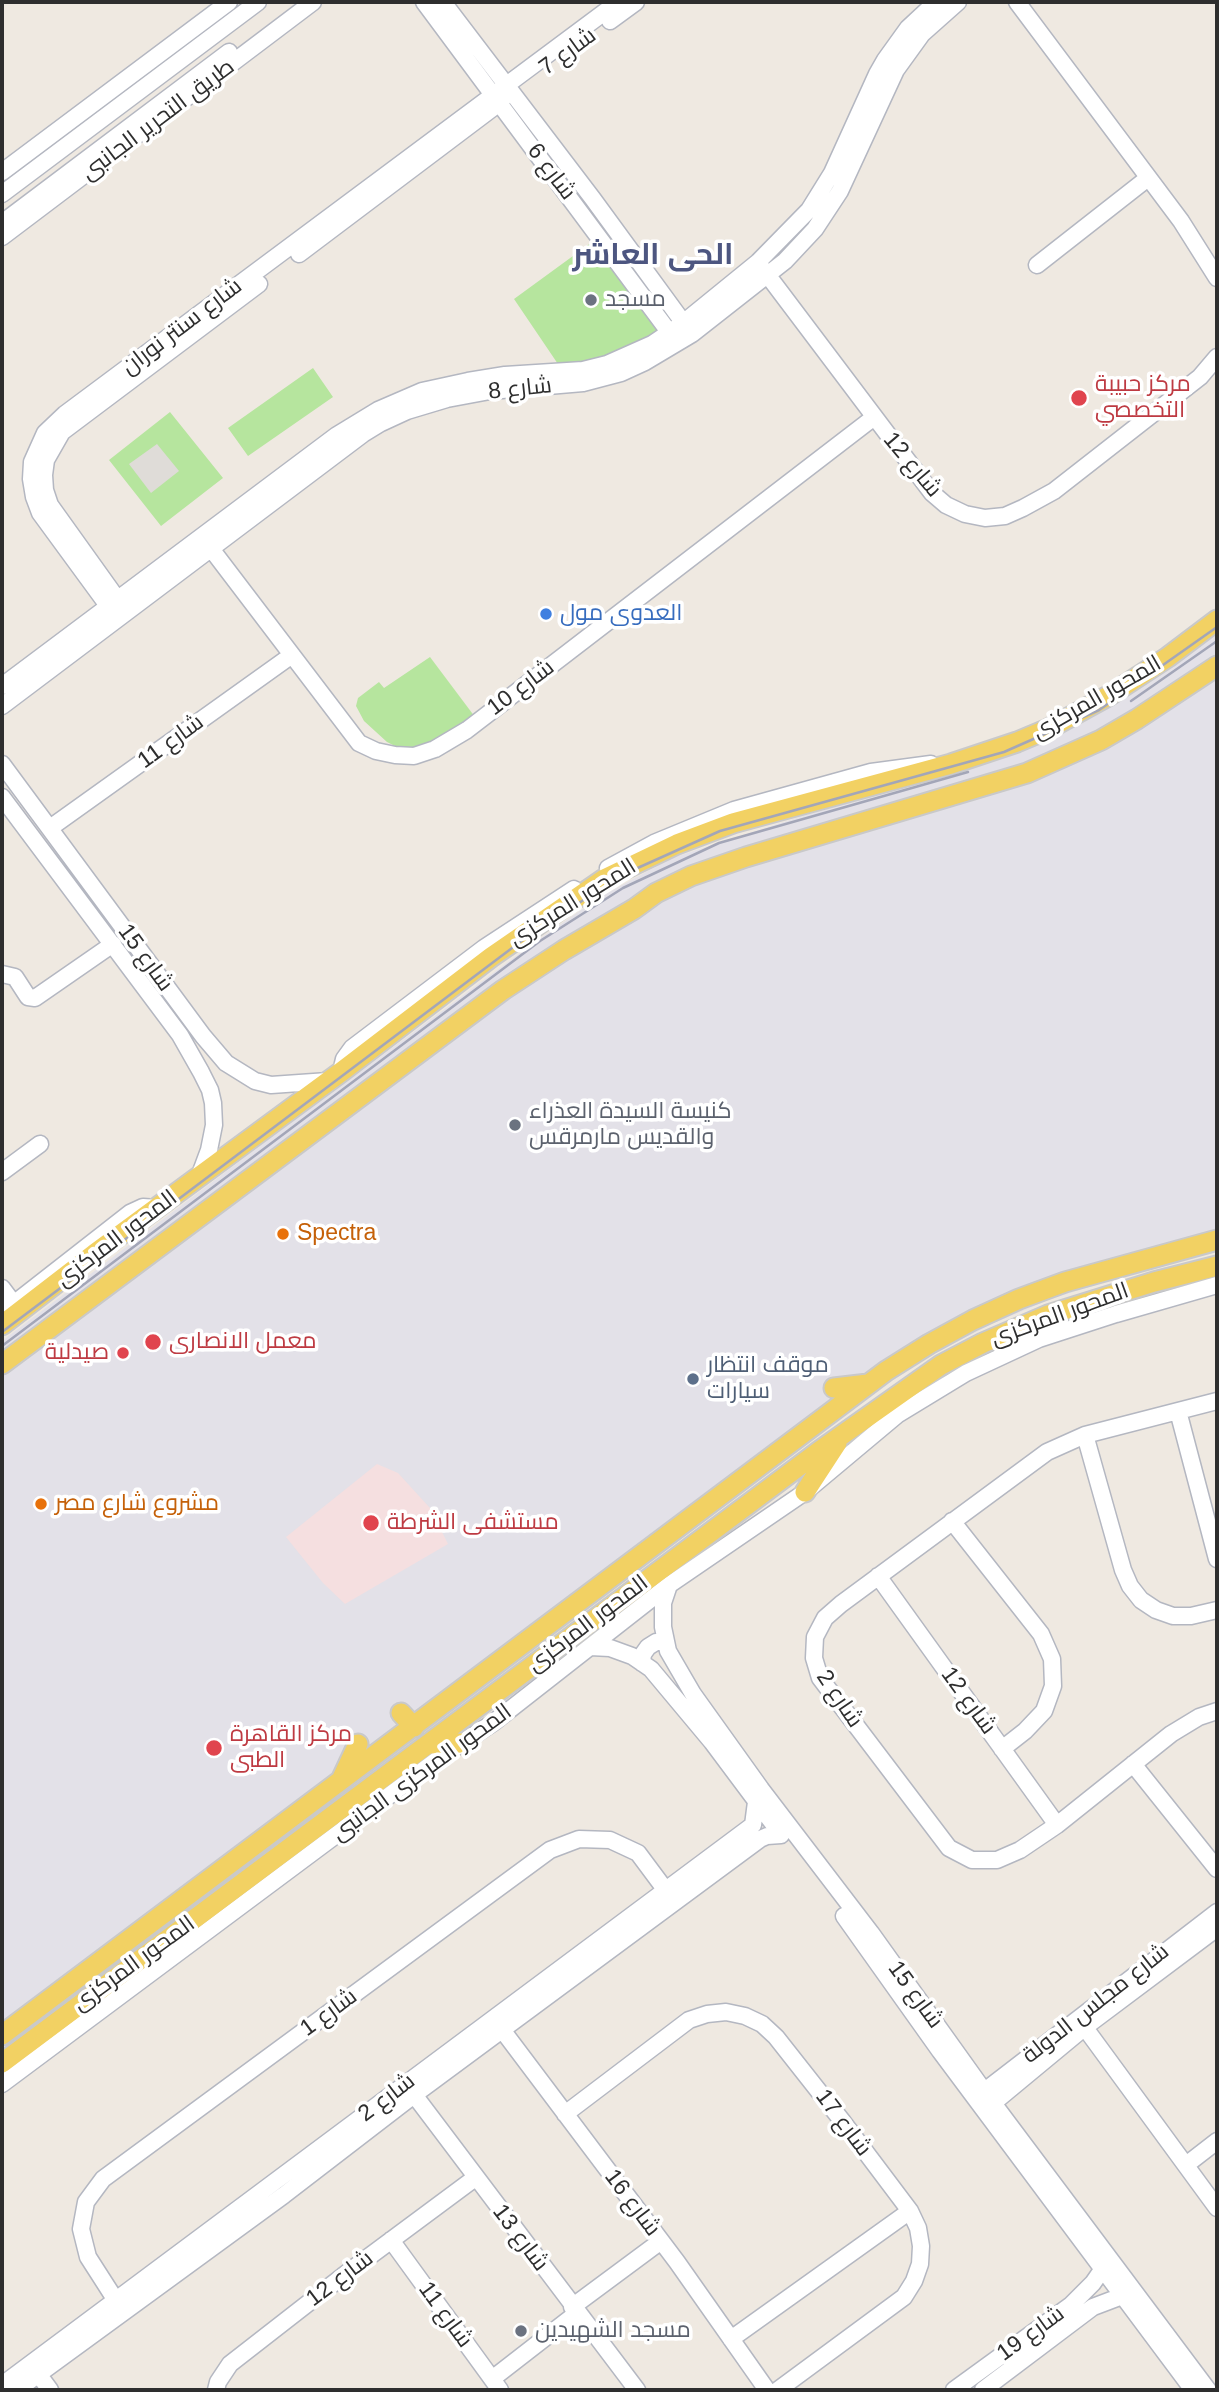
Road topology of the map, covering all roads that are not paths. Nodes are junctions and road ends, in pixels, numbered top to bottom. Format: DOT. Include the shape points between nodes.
graph roads {
  1 [pos="229,2"];
  2 [pos="258,2"];
  3 [pos="296,2"];
  4 [pos="313,2"];
  5 [pos="424,2"];
  6 [pos="443,2"];
  7 [pos="618,2"];
  8 [pos="636,2"];
  9 [pos="936,2"];
  10 [pos="958,2"];
  11 [pos="1017,2"];
  12 [pos="503,93"];
  13 [pos="5,170"];
  14 [pos="1148,178"];
  15 [pos="18,182"];
  16 [pos="2,194"];
  17 [pos="2,223"];
  18 [pos="2,237"];
  19 [pos="1037,265"];
  20 [pos="763,269"];
  21 [pos="1217,278"];
  22 [pos="681,333"];
  23 [pos="1217,357"];
  24 [pos="873,418"];
  25 [pos="207,543"];
  26 [pos="118,609"];
  27 [pos="1217,620"];
  28 [pos="292,655"];
  29 [pos="1217,666"];
  30 [pos="2,686"];
  31 [pos="2,706"];
  32 [pos="2,764"];
  33 [pos="2,797"];
  34 [pos="50,828"];
  35 [pos="113,944"];
  36 [pos="2,974"];
  37 [pos="335,1077"];
  38 [pos="40,1144"];
  39 [pos="2,1172"];
  40 [pos="199,1177"];
  41 [pos="157,1209"];
  42 [pos="1217,1240"];
  43 [pos="1174,1251"];
  44 [pos="82,1264"];
  45 [pos="1115,1267"];
  46 [pos="1217,1272"];
  47 [pos="1154,1282"];
  48 [pos="2,1288"];
  49 [pos="102,1289"];
  50 [pos="8,1308"];
  51 [pos="2,1325"];
  52 [pos="2,1364"];
  53 [pos="869,1384"];
  54 [pos="834,1388"];
  55 [pos="1217,1401"];
  56 [pos="1178,1411"];
  57 [pos="843,1434"];
  58 [pos="1084,1436"];
  59 [pos="805,1492"];
  60 [pos="952,1521"];
  61 [pos="1217,1559"];
  62 [pos="878,1576"];
  63 [pos="668,1585"];
  64 [pos="1217,1610"];
  65 [pos="666,1643"];
  66 [pos="590,1647"];
  67 [pos="642,1663"];
  68 [pos="1217,1711"];
  69 [pos="464,1743"];
  70 [pos="358,1744"];
  71 [pos="428,1744"];
  72 [pos="1002,1749"];
  73 [pos="1133,1764"];
  74 [pos="340,1781"];
  75 [pos="756,1802"];
  76 [pos="1057,1825"];
  77 [pos="781,1835"];
  78 [pos="808,1860"];
  79 [pos="1217,1869"];
  80 [pos="666,1889"];
  81 [pos="676,1903"];
  82 [pos="1216,1918"];
  83 [pos="132,1937"];
  84 [pos="160,1945"];
  85 [pos="77,1976"];
  86 [pos="106,1985"];
  87 [pos="1081,2022"];
  88 [pos="498,2024"];
  89 [pos="2,2035"];
  90 [pos="2,2063"];
  91 [pos="2,2084"];
  92 [pos="410,2090"];
  93 [pos="984,2101"];
  94 [pos="565,2114"];
  95 [pos="1217,2141"];
  96 [pos="1185,2165"];
  97 [pos="475,2178"];
  98 [pos="1217,2208"];
  99 [pos="910,2211"];
  100 [pos="391,2240"];
  101 [pos="661,2241"];
  102 [pos="1102,2270"];
  103 [pos="1122,2296"];
  104 [pos="120,2307"];
  105 [pos="574,2310"];
  106 [pos="731,2339"];
  107 [pos="1168,2347"];
  108 [pos="30,2378"];
  109 [pos="2,2385"];
  110 [pos="496,2385"];
  111 [pos="993,2387"];
  112 [pos="50,2390"];
  113 [pos="216,2390"];
  114 [pos="637,2390"];
  115 [pos="767,2390"];
  116 [pos="778,2390"];
  117 [pos="954,2390"];
  118 [pos="1193,2390"];
  119 [pos="1208,2390"];
  1 -- 13 [label="street"];
  2 -- 15 [label="street"];
  3 -- 17 [label="street"];
  4 -- 18 [label="street, طريق التحرير الجانبى"];
  5 -- 12 [label="street, شارع 6"];
  6 -- 12 [label="street, شارع 6"];
  7 -- 12 [label="street, شارع 7"];
  8 -- 12 [label="street, شارع 7"];
  9 -- 20 [label="street, شارع 8" via="890,52 822,192"];
  10 -- 20 [label="street, شارع 8" via="922,34 896,70 828,210 801,245"];
  11 -- 14 [label="street"];
  12 -- 22 [label="street, شارع 6"];
  12 -- 26 [label="street, شارع سنتر نوران" via="62,432 46,460 45,491"];
  13 -- 15 [label="street"];
  14 -- 19 [label="street"];
  14 -- 21 [label="street"];
  15 -- 16 [label="street"];
  20 -- 22 [label="street, شارع 8"];
  20 -- 24 [label="street, شارع 12"];
  22 -- 25 [label="street, شارع 8" via="645,362 599,379 491,391 407,411 363,434"];
  23 -- 24 [label="street, شارع 12" via="1200,377 1054,491 1005,516 985,518 946,505 917,476"];
  24 -- 28 [label="street, شارع 10" via="467,730 435,749 414,756 395,755 359,743"];
  25 -- 26 [label="street, شارع 8"];
  25 -- 28 [label="street, شارع 10"];
  26 -- 30 [label="street, شارع 8"];
  26 -- 31 [label="street, شارع 8"];
  27 -- 37 [label="main road, المحور المركزى" via="1080,712 1017,742 742,820 630,865 519,936"];
  28 -- 34 [label="street, شارع 11"];
  29 -- 49 [label="main road, المحور المركزى" via="1101,740 1027,773 771,849 672,884 503,990 268,1168 192,1232"];
  32 -- 34 [label="street, شارع 15"];
  33 -- 35 [label="street, شارع 15"];
  34 -- 37 [label="street, شارع 15" via="226,1063 271,1085"];
  35 -- 36 [label="street" via="35,998 28,997 16,978"];
  35 -- 40 [label="street, شارع 15" via="180,1035 210,1090 214,1125"];
  37 -- 40 [label="main road, المحور المركزى"];
  38 -- 39 [label="street"];
  40 -- 41 [label="main road, المحور المركزى"];
  41 -- 44 [label="main road, المحور المركزى"];
  41 -- 50 [label="street" via="130,1213"];
  42 -- 43 [label="main road, المحور المركزى"];
  43 -- 45 [label="main road, المحور المركزى"];
  43 -- 46 [label="main road" via="1173,1262 1178,1267"];
  44 -- 49 [label="main road" via="87,1278"];
  44 -- 51 [label="main road, المحور المركزى"];
  45 -- 47 [label="main road" via="1149,1265 1157,1272"];
  45 -- 53 [label="main road, المحور المركزى" via="1019,1299 973,1320"];
  46 -- 47 [label="main road, المحور المركزى"];
  46 -- 59 [label="street, المحور المركزى الجانبى" via="1027,1344 966,1373 897,1415"];
  47 -- 57 [label="main road, المحور المركزى" via="1048,1315 983,1343 941,1365"];
  48 -- 50 [label="street"];
  49 -- 52 [label="main road, المحور المركزى"];
  53 -- 54 [label="main road"];
  53 -- 74 [label="main road, المحور المركزى" via="408,1720"];
  55 -- 56 [label="street, شارع 2"];
  56 -- 58 [label="street, شارع 2"];
  56 -- 61 [label="street"];
  57 -- 59 [label="main road"];
  57 -- 71 [label="main road, المحور المركزى"];
  58 -- 60 [label="street, شارع 2" via="1039,1457"];
  58 -- 64 [label="street" via="1130,1586 1141,1600 1173,1616"];
  59 -- 63 [label="street, المحور المركزى الجانبى"];
  60 -- 62 [label="street, شارع 2"];
  60 -- 72 [label="street" via="1041,1634 1052,1659 1053,1686 1044,1711"];
  62 -- 72 [label="street, شارع 12"];
  62 -- 76 [label="street, شارع 2" via="825,1618 816,1637 814,1658 820,1678 949,1848 972,1860 997,1860"];
  63 -- 65 [label="street, شارع 15" via="663,1603"];
  63 -- 66 [label="street, المحور المركزى الجانبى"];
  65 -- 67 [label="street" via="648,1647"];
  65 -- 78 [label="street, شارع 15" via="693,1694"];
  66 -- 67 [label="street, شارع 15" via="610,1648"];
  66 -- 69 [label="street, المحور المركزى الجانبى"];
  67 -- 75 [label="street, شارع 15" via="666,1684"];
  68 -- 73 [label="street, شارع 2" via="1185,1725"];
  69 -- 71 [label="main road"];
  69 -- 91 [label="street, المحور المركزى الجانبى"];
  70 -- 74 [label="main road"];
  71 -- 84 [label="main road, المحور المركزى"];
  72 -- 76 [label="street, شارع 12"];
  73 -- 76 [label="street, شارع 2"];
  73 -- 79 [label="street"];
  74 -- 83 [label="main road, المحور المركزى" via="147,1913"];
  75 -- 77 [label="street, شارع 15"];
  75 -- 80 [label="street, شارع 2" via="753,1825"];
  77 -- 78 [label="street, شارع 15"];
  77 -- 81 [label="street, شارع 2" via="760,1839"];
  78 -- 93 [label="street, شارع 15" via="871,1933"];
  80 -- 81 [label="street, شارع 1"];
  80 -- 88 [label="street, شارع 2"];
  80 -- 104 [label="street, شارع 1" via="638,1853 610,1840 579,1839 550,1850 103,2179 86,2202 81,2230 88,2257"];
  81 -- 88 [label="street, شارع 2"];
  82 -- 87 [label="street, شارع مجلس الدولة"];
  83 -- 84 [label="main road" via="132,1946 139,1951"];
  83 -- 85 [label="main road, المحور المركزى"];
  84 -- 86 [label="main road, المحور المركزى"];
  85 -- 86 [label="main road" via="100,1970 106,1975"];
  85 -- 89 [label="main road, المحور المركزى"];
  86 -- 90 [label="main road, المحور المركزى"];
  87 -- 93 [label="street, شارع مجلس الدولة"];
  87 -- 96 [label="street"];
  88 -- 92 [label="street, شارع 2"];
  88 -- 94 [label="street, شارع 16"];
  92 -- 97 [label="street, شارع 13"];
  92 -- 104 [label="street, شارع 2"];
  93 -- 102 [label="street, شارع 15"];
  93 -- 107 [label="street, شارع 15"];
  94 -- 99 [label="street, شارع 17" via="689,2020 726,2012 745,2015 776,2037"];
  94 -- 101 [label="street, شارع 16"];
  95 -- 96 [label="street"];
  96 -- 98 [label="street"];
  97 -- 100 [label="street, شارع 12"];
  97 -- 105 [label="street, شارع 13"];
  99 -- 106 [label="street"];
  99 -- 116 [label="street, شارع 17" via="918,2228 920,2264 904,2297"];
  100 -- 110 [label="street, شارع 11"];
  100 -- 113 [label="street, شارع 12" via="230,2364"];
  101 -- 105 [label="street"];
  101 -- 106 [label="street, شارع 16"];
  102 -- 103 [label="street, شارع 15"];
  102 -- 117 [label="street, شارع 19" via="1070,2305"];
  103 -- 107 [label="street, شارع 15"];
  103 -- 111 [label="street, شارع 19" via="1093,2307"];
  104 -- 108 [label="street, شارع 2"];
  105 -- 110 [label="street"];
  105 -- 114 [label="street, شارع 13"];
  106 -- 115 [label="street, شارع 16"];
  107 -- 118 [label="street, شارع 15"];
  107 -- 119 [label="street, شارع 15"];
  108 -- 109 [label="street, شارع 2"];
  108 -- 112 [label="street"];
}
